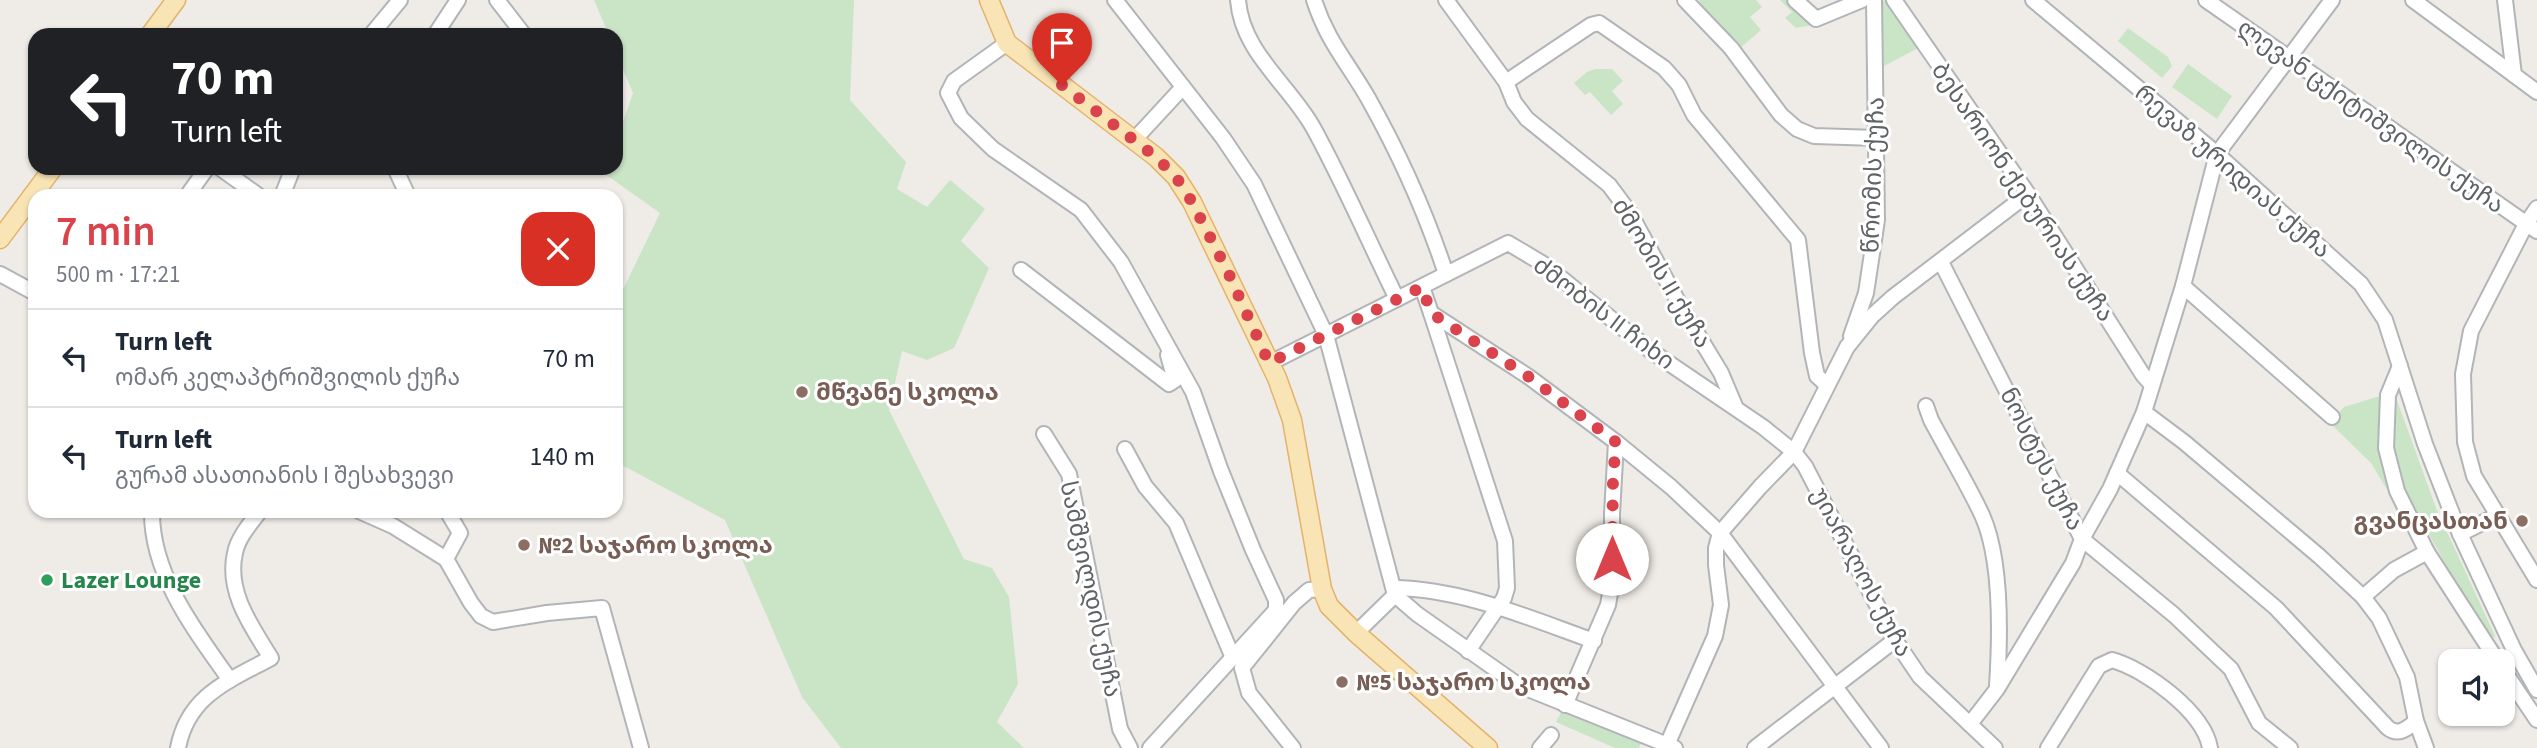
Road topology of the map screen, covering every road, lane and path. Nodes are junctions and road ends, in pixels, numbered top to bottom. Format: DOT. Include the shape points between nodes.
graph roads {
  1 [pos="176,0"];
  2 [pos="400,0"];
  3 [pos="458,0"];
  4 [pos="496,0"];
  5 [pos="989,0"];
  6 [pos="1115,0"];
  7 [pos="1238,0"];
  8 [pos="1314,0"];
  9 [pos="1446,0"];
  10 [pos="1685,0"];
  11 [pos="1795,0"];
  12 [pos="1862,0"];
  13 [pos="1874,0"];
  14 [pos="1894,0"];
  15 [pos="2033,0"];
  16 [pos="2206,0"];
  17 [pos="2332,0"];
  18 [pos="2413,0"];
  19 [pos="2505,0"];
  20 [pos="155,28"];
  21 [pos="377,28"];
  22 [pos="440,28"];
  23 [pos="518,28"];
  24 [pos="1007,43"];
  25 [pos="2288,58"];
  26 [pos="2514,75"];
  27 [pos="1506,82"];
  28 [pos="1184,87"];
  29 [pos="2537,92"];
  30 [pos="1877,138"];
  31 [pos="1134,140"];
  32 [pos="2217,154"];
  33 [pos="230,175"];
  34 [pos="249,189"];
  35 [pos="2028,194"];
  36 [pos="28,201"];
  37 [pos="2537,208"];
  38 [pos="2531,227"];
  39 [pos="0,239"];
  40 [pos="1941,262"];
  41 [pos="1021,270"];
  42 [pos="0,274"];
  43 [pos="1447,274"];
  44 [pos="2183,286"];
  45 [pos="1422,287"];
  46 [pos="28,289"];
  47 [pos="1397,299"];
  48 [pos="1431,313"];
  49 [pos="1326,335"];
  50 [pos="1165,340"];
  51 [pos="1847,347"];
  52 [pos="1269,363"];
  53 [pos="2400,366"];
  54 [pos="2152,385"];
  55 [pos="1827,386"];
  56 [pos="1735,405"];
  57 [pos="1926,406"];
  58 [pos="2144,412"];
  59 [pos="2332,416"];
  60 [pos="1044,434"];
  61 [pos="1616,442"];
  62 [pos="1125,449"];
  63 [pos="1794,452"];
  64 [pos="2118,473"];
  65 [pos="2497,516"];
  66 [pos="152,518"];
  67 [pos="255,518"];
  68 [pos="375,518"];
  69 [pos="451,518"];
  70 [pos="1720,533"];
  71 [pos="2460,534"];
  72 [pos="2082,539"];
  73 [pos="2427,552"];
  74 [pos="446,559"];
  75 [pos="2537,580"];
  76 [pos="1322,589"];
  77 [pos="1394,591"];
  78 [pos="2363,597"];
  79 [pos="1498,607"];
  80 [pos="1356,633"];
  81 [pos="1895,640"];
  82 [pos="1594,641"];
  83 [pos="2490,649"];
  84 [pos="1468,651"];
  85 [pos="1233,658"];
  86 [pos="230,681"];
  87 [pos="2515,687"];
  88 [pos="1835,688"];
  89 [pos="1997,689"];
  90 [pos="2537,690"];
  91 [pos="1565,705"];
  92 [pos="2537,720"];
  93 [pos="2416,721"];
  94 [pos="1970,724"];
  95 [pos="1551,734"];
  96 [pos="1671,746"];
  97 [pos="178,748"];
  98 [pos="641,748"];
  99 [pos="1130,748"];
  100 [pos="1150,748"];
  101 [pos="1293,748"];
  102 [pos="1488,748"];
  103 [pos="1540,748"];
  104 [pos="1755,748"];
  105 [pos="1881,748"];
  106 [pos="1995,748"];
  107 [pos="2048,748"];
  108 [pos="2210,748"];
  109 [pos="2290,748"];
  110 [pos="2426,748"];
  1 -- 20 [label="main road"];
  2 -- 21 [label="street"];
  3 -- 22 [label="street"];
  4 -- 23 [label="street"];
  5 -- 24 [label="main road"];
  6 -- 28 [label="street"];
  7 -- 47 [label="street" via="1246,33 1313,127"];
  8 -- 43 [label="street" via="1329,39 1367,96 1405,168"];
  9 -- 27 [label="street, ძმობის II ქუჩა"];
  10 -- 30 [label="street" via="1797,128 1814,136"];
  11 -- 12 [label="street" via="1816,19"];
  13 -- 30 [label="street, წრომის ქუჩა"];
  14 -- 35 [label="street, ბესარიონ ქებურიას ქუჩა"];
  15 -- 32 [label="street, რევაზ ურიდიას ქუჩა"];
  16 -- 25 [label="street, ლევან ცქიტიშვილის ქუჩა"];
  17 -- 25 [label="street"];
  18 -- 26 [label="street"];
  19 -- 26 [label="street"];
  24 -- 31 [label="main road"];
  24 -- 50 [label="street" via="954,81 948,93 951,102 993,149 1081,211 1121,262"];
  25 -- 32 [label="street"];
  25 -- 38 [label="street, ლევან ცქიტიშვილის ქუჩა"];
  26 -- 29 [label="street"];
  27 -- 55 [label="street" via="1599,23 1664,68 1701,125 1798,240 1812,353 1817,376"];
  27 -- 56 [label="street, ძმობის II ქუჩა" via="1527,119 1609,185 1630,213"];
  28 -- 31 [label="street"];
  28 -- 49 [label="street" via="1254,184"];
  30 -- 51 [label="street, წრომის ქუჩა" via="1874,253"];
  31 -- 52 [label="main road" via="1168,167 1192,202"];
  32 -- 44 [label="street"];
  32 -- 53 [label="street, რევაზ ურიდიას ქუჩა" via="2361,284 2385,320"];
  33 -- 34 [label="street"];
  35 -- 40 [label="street"];
  35 -- 54 [label="street, ბესარიონ ქებურიას ქუჩა"];
  36 -- 39 [label="main road"];
  37 -- 38 [label="street"];
  38 -- 65 [label="street" via="2471,331 2463,374 2465,442 2474,476"];
  40 -- 51 [label="street" via="1872,316"];
  40 -- 72 [label="street, ნოსტეს ქუჩა"];
  41 -- 50 [label="street" via="1169,384 1175,380"];
  42 -- 46 [label="street"];
  43 -- 45 [label="street"];
  43 -- 56 [label="street, ძმობის II ჩიხი" via="1508,243 1545,265 1651,351"];
  44 -- 54 [label="street"];
  44 -- 59 [label="street"];
  45 -- 47 [label="street"];
  45 -- 48 [label="street"];
  47 -- 49 [label="street"];
  48 -- 61 [label="street" via="1529,377"];
  48 -- 79 [label="street" via="1505,541 1507,588"];
  49 -- 52 [label="street"];
  49 -- 77 [label="street"];
  50 -- 85 [label="street" via="1193,392 1276,600 1276,610"];
  51 -- 55 [label="street"];
  52 -- 76 [label="main road" via="1292,420"];
  53 -- 71 [label="street, რევაზ ურიდიას ქუჩა"];
  53 -- 73 [label="street" via="2388,395 2386,448 2397,491"];
  54 -- 58 [label="street"];
  55 -- 63 [label="street"];
  56 -- 63 [label="street, ძმობის II ქუჩა"];
  57 -- 89 [label="street" via="1983,517 1997,598"];
  58 -- 64 [label="street"];
  58 -- 78 [label="street"];
  60 -- 99 [label="street, სამშვილდის ქუჩა" via="1069,474 1120,729"];
  61 -- 70 [label="street"];
  61 -- 82 [label="street" via="1612,582"];
  62 -- 85 [label="street" via="1144,486 1176,523"];
  63 -- 70 [label="street"];
  63 -- 81 [label="street, უიარაღოს ქუჩა"];
  64 -- 72 [label="street"];
  64 -- 93 [label="street" via="2276,608 2388,728 2399,732"];
  65 -- 71 [label="street"];
  65 -- 75 [label="street"];
  66 -- 86 [label="street" via="162,570"];
  67 -- 86 [label="street" via="234,553 234,585 246,617 271,658"];
  68 -- 74 [label="street"];
  69 -- 74 [label="street" via="460,533"];
  70 -- 88 [label="street"];
  70 -- 96 [label="street" via="1716,565 1721,605 1715,636"];
  71 -- 90 [label="street, რევაზ ურიდიას ქუჩა"];
  72 -- 89 [label="street" via="2073,564"];
  72 -- 109 [label="street, ნოსტეს ქუჩა" via="2231,668 2259,723"];
  73 -- 78 [label="street" via="2394,570"];
  73 -- 83 [label="street"];
  74 -- 98 [label="street" via="471,603 493,622 602,608"];
  76 -- 80 [label="main road" via="1329,606"];
  76 -- 101 [label="street" via="1310,590 1294,603 1242,668 1249,693"];
  77 -- 79 [label="street" via="1439,593"];
  77 -- 80 [label="street"];
  77 -- 84 [label="street"];
  78 -- 93 [label="street" via="2379,618 2407,677"];
  79 -- 82 [label="street"];
  79 -- 84 [label="street"];
  80 -- 102 [label="main road"];
  81 -- 88 [label="street"];
  81 -- 94 [label="street, უიარაღოს ქუჩა" via="1920,677"];
  82 -- 91 [label="street"];
  84 -- 91 [label="street" via="1518,685"];
  85 -- 100 [label="street"];
  86 -- 97 [label="street" via="207,694 192,710"];
  87 -- 92 [label="street"];
  88 -- 104 [label="street"];
  88 -- 105 [label="street"];
  89 -- 94 [label="street"];
  91 -- 96 [label="street"];
  93 -- 110 [label="street"];
  94 -- 106 [label="street, უიარაღოს ქუჩა"];
  95 -- 103 [label="street"];
  107 -- 108 [label="street" via="2099,666 2112,660 2152,678 2197,720"];
}
